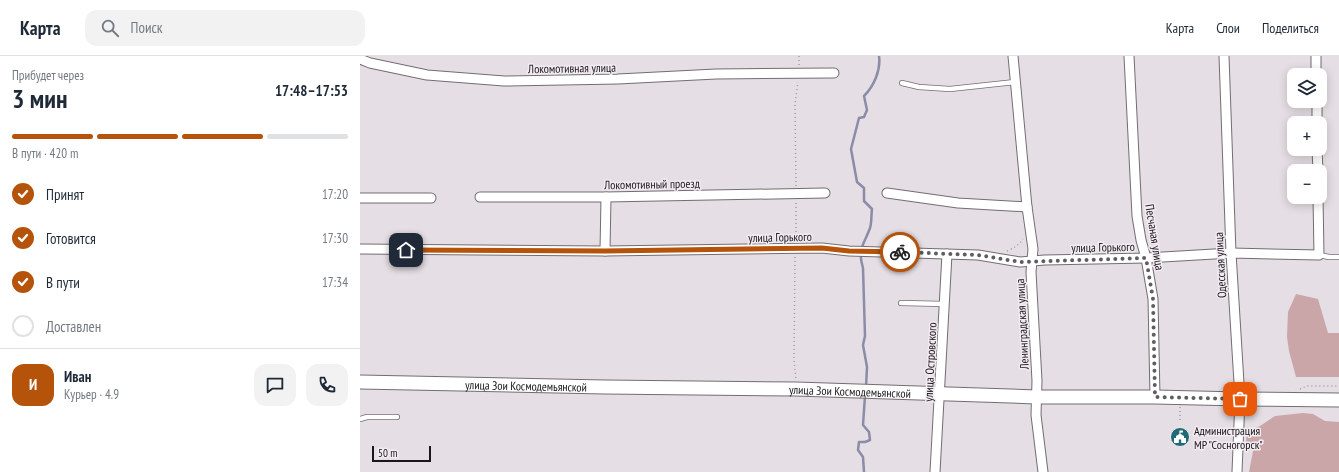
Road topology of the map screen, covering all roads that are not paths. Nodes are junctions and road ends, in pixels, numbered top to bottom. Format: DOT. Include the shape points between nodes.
graph roads {
  1 [pos="1013,56"];
  2 [pos="1128,56"];
  3 [pos="1224,56"];
  4 [pos="1316,56"];
  5 [pos="360,59"];
  6 [pos="1316,68"];
  7 [pos="834,73"];
  8 [pos="1015,82"];
  9 [pos="902,83"];
  10 [pos="825,193"];
  11 [pos="887,193"];
  12 [pos="480,197"];
  13 [pos="606,197"];
  14 [pos="360,198"];
  15 [pos="431,198"];
  16 [pos="1318,204"];
  17 [pos="1027,207"];
  18 [pos="360,250"];
  19 [pos="605,251"];
  20 [pos="1231,253"];
  21 [pos="947,254"];
  22 [pos="1319,255"];
  23 [pos="1339,257"];
  24 [pos="1146,258"];
  25 [pos="1032,261"];
  26 [pos="902,302"];
  27 [pos="945,304"];
  28 [pos="360,382"];
  29 [pos="940,394"];
  30 [pos="1037,397"];
  31 [pos="1155,397"];
  32 [pos="1240,399"];
  33 [pos="1339,400"];
  34 [pos="397,417"];
  35 [pos="360,419"];
  36 [pos="935,472"];
  37 [pos="1043,472"];
  38 [pos="1237,472"];
  1 -- 8 [label="street, Ленинградская улица"];
  2 -- 24 [label="street, Песчаная улица" via="1138,216"];
  3 -- 20 [label="street, Одесская улица"];
  4 -- 6 [label="street"];
  5 -- 7 [label="street, Локомотивная улица" via="427,75 504,80"];
  8 -- 9 [label="lane" via="950,89"];
  8 -- 17 [label="street, Ленинградская улица"];
  10 -- 13 [label="street, Локомотивный проезд"];
  11 -- 17 [label="street" via="958,203"];
  12 -- 13 [label="street, Локомотивный проезд"];
  13 -- 19 [label="street"];
  14 -- 15 [label="street"];
  16 -- 22 [label="street"];
  17 -- 25 [label="street, Ленинградская улица" via="1033,249"];
  18 -- 19 [label="street, улица Горького"];
  19 -- 21 [label="street, улица Горького" via="822,248"];
  20 -- 22 [label="street, улица Горького"];
  20 -- 24 [label="street, улица Горького"];
  20 -- 32 [label="street, Одесская улица"];
  21 -- 25 [label="street, улица Горького"];
  21 -- 27 [label="street, улица Островского"];
  22 -- 23 [label="lane"];
  24 -- 25 [label="street, улица Горького"];
  24 -- 31 [label="street, Песчаная улица" via="1153,299"];
  25 -- 30 [label="street, Ленинградская улица"];
  26 -- 27 [label="lane"];
  27 -- 29 [label="street, улица Островского"];
  28 -- 29 [label="street, улица Зои Космодемьянской" via="796,389"];
  29 -- 30 [label="street, улица Зои Космодемьянской"];
  29 -- 36 [label="street, улица Островского"];
  30 -- 31 [label="street, улица Зои Космодемьянской"];
  30 -- 37 [label="street, Ленинградская улица" via="1036,415"];
  31 -- 32 [label="street, улица Зои Космодемьянской"];
  32 -- 33 [label="street, улица Зои Космодемьянской"];
  32 -- 38 [label="street, Одесская улица"];
  34 -- 35 [label="lane"];
}
